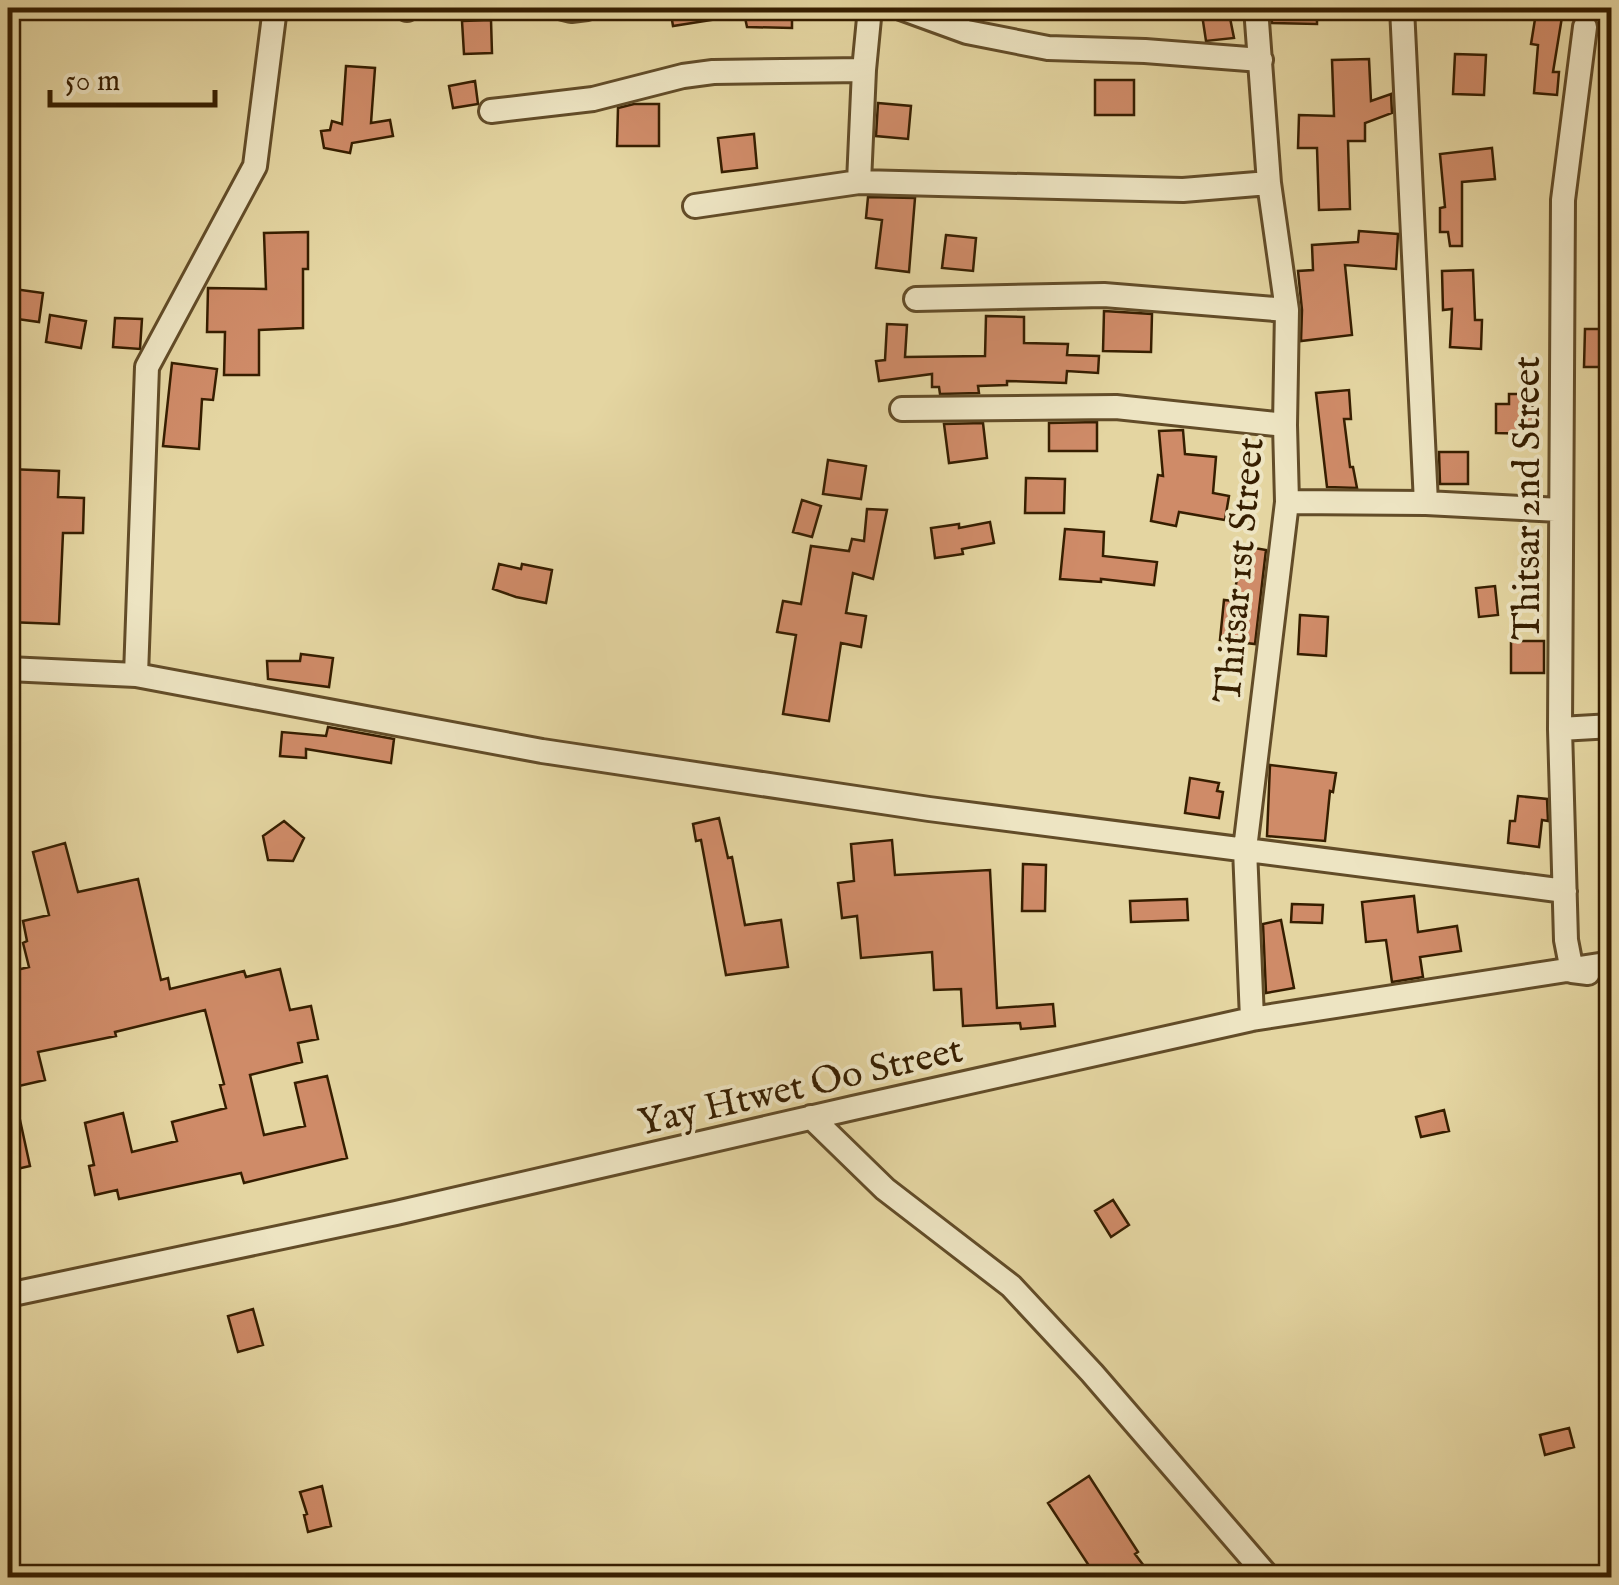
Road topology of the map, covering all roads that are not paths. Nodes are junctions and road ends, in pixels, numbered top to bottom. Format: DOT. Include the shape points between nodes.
graph roads {
  1 [pos="274,8"];
  2 [pos="563,8"];
  3 [pos="587,8"];
  4 [pos="870,8"];
  5 [pos="902,8"];
  6 [pos="1256,8"];
  7 [pos="1402,8"];
  8 [pos="1585,27"];
  9 [pos="1261,60"];
  10 [pos="864,70"];
  11 [pos="492,111"];
  12 [pos="859,182"];
  13 [pos="1269,183"];
  14 [pos="695,206"];
  15 [pos="916,299"];
  16 [pos="1287,310"];
  17 [pos="902,409"];
  18 [pos="1285,425"];
  19 [pos="1287,502"];
  20 [pos="1426,503"];
  21 [pos="1560,510"];
  22 [pos="8,669"];
  23 [pos="136,675"];
  24 [pos="1612,726"];
  25 [pos="1560,729"];
  26 [pos="1245,848"];
  27 [pos="1565,891"];
  28 [pos="1612,963"];
  29 [pos="1572,971"];
  30 [pos="1612,978"];
  31 [pos="1252,1019"];
  32 [pos="812,1117"];
  33 [pos="8,1295"];
  34 [pos="1269,1578"];
  1 -- 23 [label="street" via="255,166 147,368"];
  2 -- 3 [label="street"];
  4 -- 10 [label="street"];
  5 -- 9 [label="street" via="967,32 1048,48"];
  6 -- 9 [label="street, Thitsar 1st Street"];
  7 -- 20 [label="street"];
  8 -- 21 [label="street, Thitsar 2nd Street" via="1563,200"];
  9 -- 13 [label="street, Thitsar 1st Street"];
  10 -- 11 [label="street" via="713,72 593,99"];
  10 -- 12 [label="street"];
  12 -- 13 [label="street" via="1183,190"];
  12 -- 14 [label="street"];
  13 -- 16 [label="street, Thitsar 1st Street"];
  15 -- 16 [label="street" via="1104,295"];
  16 -- 18 [label="street, Thitsar 1st Street"];
  17 -- 18 [label="street" via="1116,408"];
  18 -- 19 [label="street, Thitsar 1st Street"];
  19 -- 20 [label="street"];
  19 -- 26 [label="street, Thitsar 1st Street"];
  20 -- 21 [label="street"];
  21 -- 25 [label="street, Thitsar 2nd Street"];
  22 -- 23 [label="street"];
  23 -- 26 [label="street" via="542,751 928,810"];
  24 -- 25 [label="street"];
  25 -- 27 [label="street, Thitsar 2nd Street"];
  26 -- 27 [label="street"];
  26 -- 31 [label="street, Thitsar 1st Street"];
  27 -- 29 [label="street, Thitsar 2nd Street"];
  28 -- 29 [label="street, Yay Htwet Oo Street"];
  29 -- 30 [label="street"];
  29 -- 31 [label="street, Yay Htwet Oo Street"];
  31 -- 32 [label="street, Yay Htwet Oo Street"];
  32 -- 33 [label="street, Yay Htwet Oo Street"];
  32 -- 34 [label="street" via="885,1189 1011,1286"];
}
